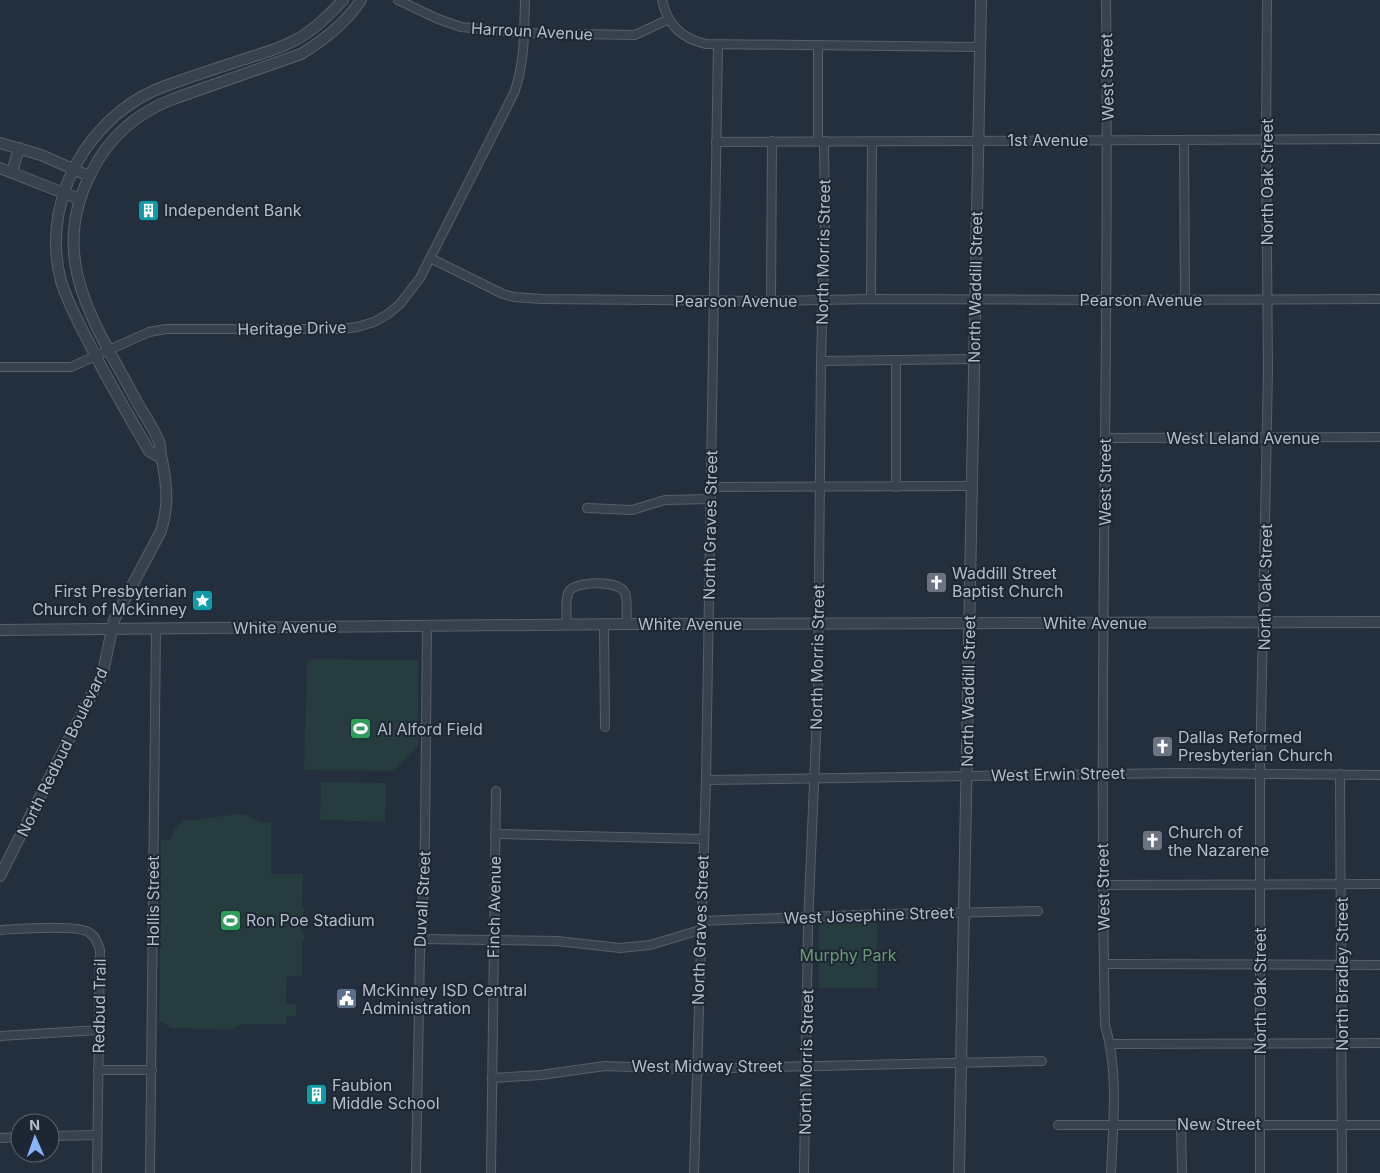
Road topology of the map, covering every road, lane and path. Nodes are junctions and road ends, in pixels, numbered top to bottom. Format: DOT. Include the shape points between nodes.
graph roads {
  1 [pos="343,0"];
  2 [pos="361,0"];
  3 [pos="398,0"];
  4 [pos="525,0"];
  5 [pos="662,0"];
  6 [pos="981,0"];
  7 [pos="1106,0"];
  8 [pos="1267,0"];
  9 [pos="669,19"];
  10 [pos="524,33"];
  11 [pos="718,45"];
  12 [pos="818,45"];
  13 [pos="980,47"];
  14 [pos="978,140"];
  15 [pos="1107,140"];
  16 [pos="1184,140"];
  17 [pos="1266,140"];
  18 [pos="1380,140"];
  19 [pos="772,141"];
  20 [pos="821,141"];
  21 [pos="872,141"];
  22 [pos="716,142"];
  23 [pos="0,143"];
  24 [pos="19,148"];
  25 [pos="0,168"];
  26 [pos="74,168"];
  27 [pos="12,172"];
  28 [pos="89,176"];
  29 [pos="63,194"];
  30 [pos="79,199"];
  31 [pos="430,258"];
  32 [pos="975,298"];
  33 [pos="871,299"];
  34 [pos="1268,299"];
  35 [pos="1380,299"];
  36 [pos="1107,300"];
  37 [pos="1185,300"];
  38 [pos="714,301"];
  39 [pos="771,301"];
  40 [pos="822,301"];
  41 [pos="109,349"];
  42 [pos="95,356"];
  43 [pos="974,359"];
  44 [pos="896,360"];
  45 [pos="821,361"];
  46 [pos="0,366"];
  47 [pos="1380,437"];
  48 [pos="1105,438"];
  49 [pos="1268,438"];
  50 [pos="161,458"];
  51 [pos="972,486"];
  52 [pos="710,487"];
  53 [pos="820,487"];
  54 [pos="896,487"];
  55 [pos="710,500"];
  56 [pos="587,508"];
  57 [pos="1380,622"];
  58 [pos="819,623"];
  59 [pos="969,623"];
  60 [pos="1103,623"];
  61 [pos="1264,623"];
  62 [pos="604,624"];
  63 [pos="627,624"];
  64 [pos="708,624"];
  65 [pos="567,625"];
  66 [pos="426,626"];
  67 [pos="156,628"];
  68 [pos="111,629"];
  69 [pos="0,630"];
  70 [pos="605,727"];
  71 [pos="1103,774"];
  72 [pos="1260,774"];
  73 [pos="1340,774"];
  74 [pos="1380,774"];
  75 [pos="966,776"];
  76 [pos="814,778"];
  77 [pos="706,780"];
  78 [pos="496,791"];
  79 [pos="496,834"];
  80 [pos="704,839"];
  81 [pos="0,876"];
  82 [pos="1260,884"];
  83 [pos="1341,884"];
  84 [pos="1380,884"];
  85 [pos="1103,885"];
  86 [pos="1038,911"];
  87 [pos="964,912"];
  88 [pos="809,917"];
  89 [pos="701,921"];
  90 [pos="0,930"];
  91 [pos="700,930"];
  92 [pos="422,939"];
  93 [pos="494,939"];
  94 [pos="1104,964"];
  95 [pos="1260,965"];
  96 [pos="1341,965"];
  97 [pos="1380,965"];
  98 [pos="99,1030"];
  99 [pos="0,1036"];
  100 [pos="1380,1043"];
  101 [pos="1111,1044"];
  102 [pos="1342,1044"];
  103 [pos="1261,1045"];
  104 [pos="1042,1061"];
  105 [pos="961,1062"];
  106 [pos="806,1066"];
  107 [pos="696,1068"];
  108 [pos="98,1070"];
  109 [pos="152,1070"];
  110 [pos="492,1078"];
  111 [pos="1113,1124"];
  112 [pos="1181,1124"];
  113 [pos="1260,1124"];
  114 [pos="1380,1124"];
  115 [pos="1058,1125"];
  116 [pos="1342,1125"];
  117 [pos="97,1135"];
  118 [pos="60,1136"];
  119 [pos="97,1173"];
  120 [pos="150,1173"];
  121 [pos="416,1173"];
  122 [pos="491,1173"];
  123 [pos="694,1173"];
  124 [pos="804,1173"];
  125 [pos="959,1173"];
  126 [pos="1111,1173"];
  127 [pos="1182,1173"];
  128 [pos="1260,1173"];
  129 [pos="1342,1173"];
  1 -- 26 [label="street" via="313,29 294,41 163,87 136,100 105,125"];
  2 -- 28 [label="street, North Redbud Boulevard" via="339,25 301,54 173,99 142,114 108,145"];
  3 -- 10 [label="street, Harroun Avenue" via="461,27"];
  4 -- 10 [label="street, Heritage Drive"];
  5 -- 9 [label="street"];
  6 -- 13 [label="street, North Waddill Street"];
  7 -- 15 [label="street, West Street"];
  8 -- 17 [label="street, North Oak Street"];
  9 -- 10 [label="street, Harroun Avenue" via="635,36"];
  9 -- 11 [label="street" via="686,37"];
  10 -- 31 [label="street, Heritage Drive" via="524,58 514,93"];
  11 -- 12 [label="street"];
  11 -- 22 [label="street, North Graves Street"];
  12 -- 13 [label="street"];
  12 -- 20 [label="street, North Morris Street"];
  13 -- 14 [label="street, North Waddill Street"];
  14 -- 15 [label="street, 1st Avenue"];
  14 -- 21 [label="street, 1st Avenue"];
  14 -- 32 [label="street, North Waddill Street"];
  15 -- 16 [label="street, 1st Avenue"];
  15 -- 36 [label="street, West Street"];
  16 -- 17 [label="street, 1st Avenue"];
  16 -- 37 [label="street"];
  17 -- 18 [label="street, 1st Avenue"];
  17 -- 34 [label="street, North Oak Street"];
  19 -- 20 [label="street, 1st Avenue"];
  19 -- 22 [label="street, 1st Avenue"];
  19 -- 39 [label="street"];
  20 -- 21 [label="street, 1st Avenue"];
  20 -- 40 [label="street, North Morris Street" via="824,217"];
  21 -- 33 [label="street"];
  22 -- 38 [label="street, North Graves Street"];
  23 -- 24 [label="street"];
  24 -- 26 [label="street"];
  24 -- 27 [label="street"];
  25 -- 27 [label="street"];
  26 -- 28 [label="street"];
  26 -- 29 [label="street"];
  27 -- 29 [label="street"];
  28 -- 30 [label="street, North Redbud Boulevard"];
  29 -- 30 [label="street"];
  29 -- 42 [label="street" via="56,229 59,273 66,297"];
  30 -- 41 [label="street, North Redbud Boulevard" via="74,233 76,270 84,300"];
  31 -- 38 [label="street, Pearson Avenue" via="514,297"];
  31 -- 41 [label="street, Heritage Drive" via="420,278 400,304 380,319 358,327 166,328"];
  32 -- 33 [label="street, Pearson Avenue"];
  32 -- 36 [label="street, Pearson Avenue"];
  32 -- 43 [label="street, North Waddill Street"];
  33 -- 40 [label="street, Pearson Avenue"];
  34 -- 35 [label="street, Pearson Avenue"];
  34 -- 37 [label="street, Pearson Avenue"];
  34 -- 49 [label="street, North Oak Street"];
  36 -- 37 [label="street, Pearson Avenue"];
  36 -- 48 [label="street, West Street"];
  38 -- 39 [label="street, Pearson Avenue"];
  38 -- 52 [label="street, North Graves Street"];
  39 -- 40 [label="street, Pearson Avenue"];
  40 -- 45 [label="street, North Morris Street"];
  41 -- 42 [label="street, Heritage Drive"];
  41 -- 50 [label="street, North Redbud Boulevard" via="160,445"];
  42 -- 46 [label="street, Heritage Drive" via="66,367"];
  42 -- 50 [label="street" via="149,451"];
  43 -- 44 [label="street"];
  43 -- 51 [label="street, North Waddill Street"];
  44 -- 45 [label="street"];
  44 -- 54 [label="street"];
  45 -- 53 [label="street, North Morris Street"];
  47 -- 49 [label="street, West Leland Avenue"];
  48 -- 49 [label="street, West Leland Avenue"];
  48 -- 60 [label="street, West Street"];
  49 -- 61 [label="street, North Oak Street"];
  50 -- 68 [label="street, North Redbud Boulevard" via="167,484 166,515"];
  51 -- 54 [label="street"];
  51 -- 59 [label="street, North Waddill Street"];
  52 -- 53 [label="street"];
  52 -- 55 [label="street, North Graves Street"];
  53 -- 54 [label="street"];
  53 -- 58 [label="street, North Morris Street"];
  55 -- 56 [label="street" via="665,500 632,510"];
  55 -- 64 [label="street, North Graves Street"];
  57 -- 61 [label="street, White Avenue"];
  58 -- 59 [label="street, White Avenue"];
  58 -- 64 [label="street, White Avenue"];
  58 -- 76 [label="street, North Morris Street"];
  59 -- 60 [label="street, White Avenue"];
  59 -- 75 [label="street, North Waddill Street"];
  60 -- 61 [label="street, White Avenue"];
  60 -- 71 [label="street, West Street"];
  61 -- 72 [label="street, North Oak Street"];
  62 -- 63 [label="street, White Avenue"];
  62 -- 65 [label="street, White Avenue"];
  62 -- 70 [label="street"];
  63 -- 64 [label="street, White Avenue"];
  63 -- 65 [label="street" via="626,594 616,586 604,583 576,586 570,590"];
  64 -- 77 [label="street, North Graves Street"];
  65 -- 66 [label="street, White Avenue"];
  66 -- 67 [label="street, White Avenue"];
  66 -- 92 [label="street, Duvall Street"];
  67 -- 68 [label="street, White Avenue"];
  67 -- 109 [label="street, Hollis Street"];
  68 -- 69 [label="street, White Avenue"];
  68 -- 81 [label="street, North Redbud Boulevard" via="103,672"];
  71 -- 72 [label="street, West Erwin Street"];
  71 -- 75 [label="street, West Erwin Street"];
  71 -- 85 [label="street, West Street"];
  72 -- 73 [label="street, West Erwin Street"];
  72 -- 82 [label="street, North Oak Street"];
  73 -- 74 [label="street, West Erwin Street"];
  73 -- 83 [label="street, North Bradley Street"];
  75 -- 76 [label="street, West Erwin Street"];
  75 -- 87 [label="street, North Waddill Street"];
  76 -- 77 [label="street, West Erwin Street"];
  76 -- 88 [label="street, North Morris Street"];
  77 -- 80 [label="street, North Graves Street"];
  78 -- 79 [label="street, Finch Avenue"];
  79 -- 80 [label="street"];
  79 -- 93 [label="street, Finch Avenue"];
  80 -- 89 [label="street, North Graves Street"];
  82 -- 83 [label="street"];
  82 -- 85 [label="street"];
  82 -- 95 [label="street, North Oak Street"];
  83 -- 84 [label="street"];
  83 -- 96 [label="street, North Bradley Street"];
  85 -- 94 [label="street, West Street"];
  86 -- 87 [label="street, West Josephine Street"];
  87 -- 88 [label="street, West Josephine Street"];
  87 -- 105 [label="street, North Waddill Street"];
  88 -- 89 [label="street, West Josephine Street"];
  88 -- 106 [label="street, North Morris Street"];
  89 -- 91 [label="street, North Graves Street"];
  90 -- 98 [label="street, Redbud Trail" via="78,928 95,938 100,950"];
  91 -- 93 [label="street" via="650,945 620,948"];
  91 -- 107 [label="street, North Graves Street"];
  92 -- 93 [label="street"];
  92 -- 121 [label="street, Duvall Street"];
  93 -- 110 [label="street, Finch Avenue"];
  94 -- 95 [label="street"];
  94 -- 101 [label="street, West Street" via="1105,1024"];
  95 -- 96 [label="street"];
  95 -- 103 [label="street, North Oak Street"];
  96 -- 97 [label="street"];
  96 -- 102 [label="street, North Bradley Street"];
  98 -- 99 [label="street"];
  98 -- 108 [label="street, Redbud Trail"];
  100 -- 102 [label="street"];
  101 -- 103 [label="street"];
  101 -- 111 [label="street, West Street"];
  102 -- 103 [label="street"];
  102 -- 116 [label="street, North Bradley Street"];
  103 -- 113 [label="street, North Oak Street"];
  104 -- 105 [label="street, West Midway Street"];
  105 -- 106 [label="street, West Midway Street"];
  105 -- 125 [label="street, North Waddill Street"];
  106 -- 107 [label="street, West Midway Street"];
  106 -- 124 [label="street, North Morris Street"];
  107 -- 110 [label="street, West Midway Street" via="605,1066"];
  107 -- 123 [label="street, North Graves Street"];
  108 -- 109 [label="street"];
  108 -- 117 [label="street, Redbud Trail"];
  109 -- 120 [label="street, Hollis Street"];
  110 -- 122 [label="street, Finch Avenue"];
  111 -- 112 [label="street, New Street"];
  111 -- 115 [label="street, New Street"];
  111 -- 126 [label="street, West Street"];
  112 -- 113 [label="street, New Street"];
  112 -- 127 [label="street"];
  113 -- 116 [label="street, New Street"];
  113 -- 128 [label="street, North Oak Street"];
  114 -- 116 [label="street, New Street"];
  116 -- 129 [label="street, North Bradley Street"];
  117 -- 118 [label="street"];
  117 -- 119 [label="street, Redbud Trail"];
}
